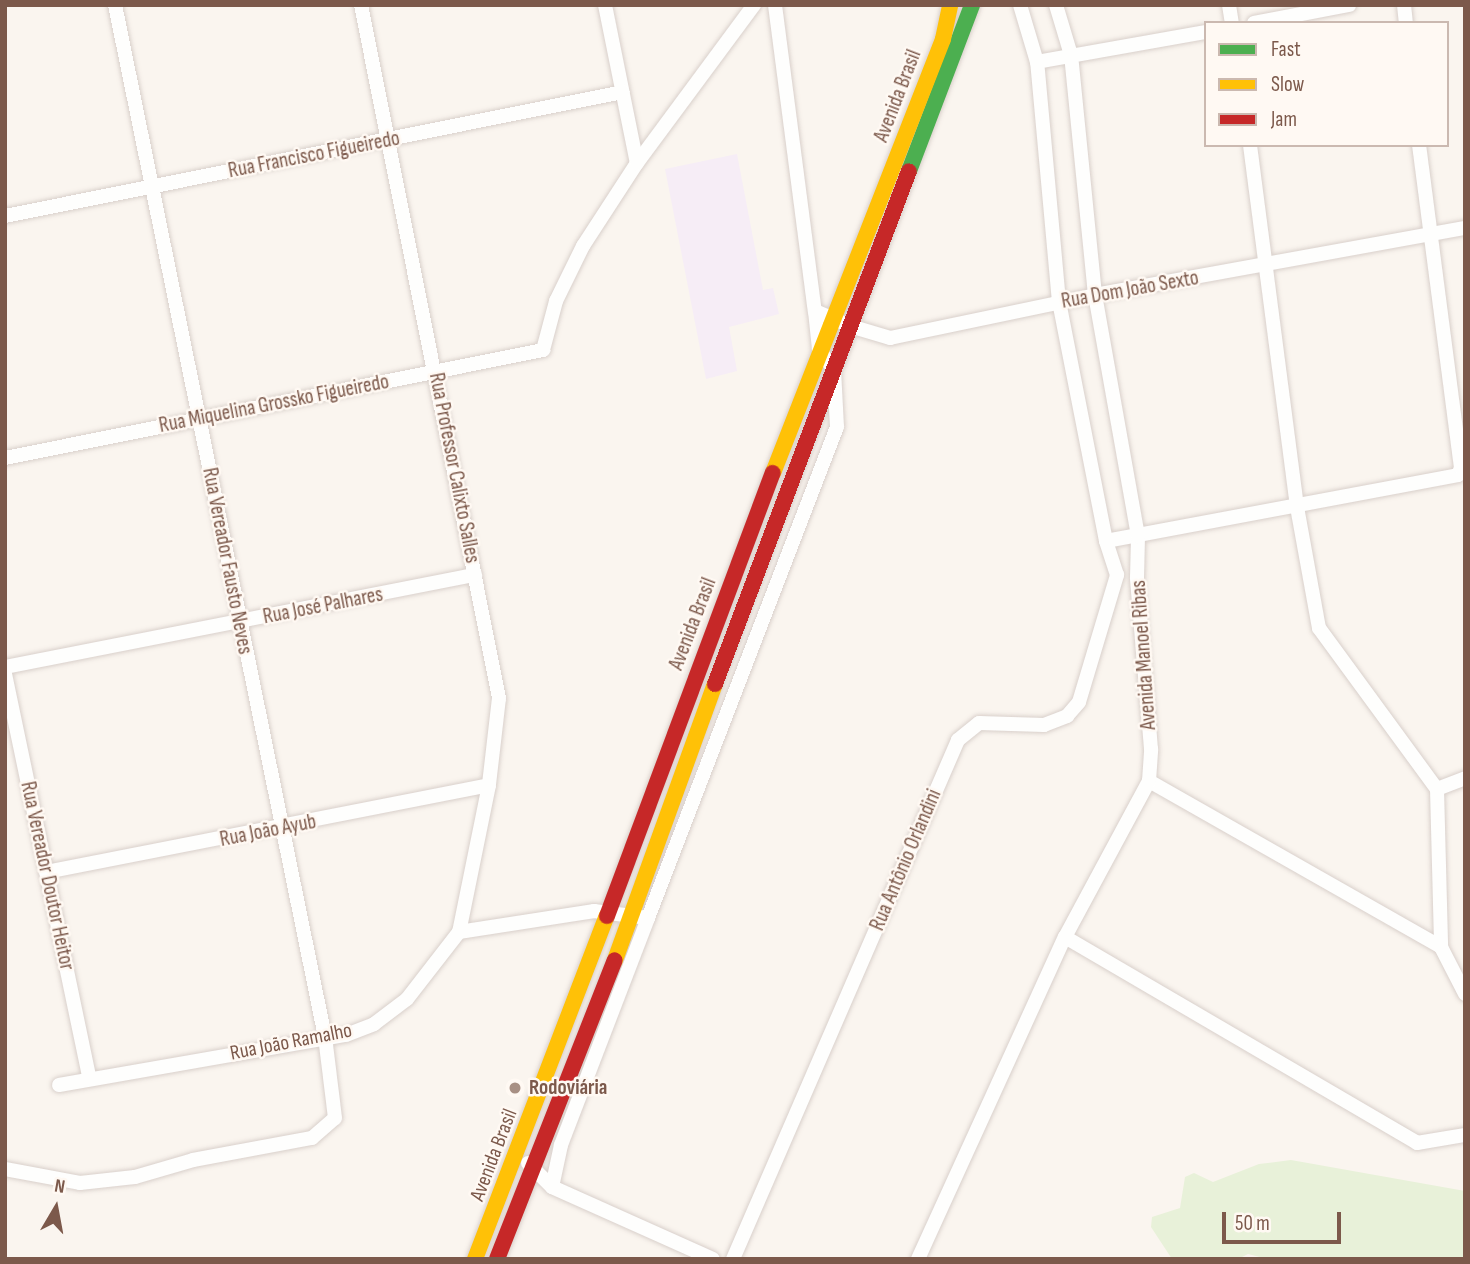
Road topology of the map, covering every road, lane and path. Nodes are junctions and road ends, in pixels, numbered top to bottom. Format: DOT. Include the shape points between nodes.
graph roads {
  1 [pos="115,5"];
  2 [pos="361,5"];
  3 [pos="605,5"];
  4 [pos="754,5"];
  5 [pos="775,5"];
  6 [pos="950,5"];
  7 [pos="972,5"];
  8 [pos="1020,5"];
  9 [pos="1056,5"];
  10 [pos="1349,5"];
  11 [pos="1265,21"];
  12 [pos="1204,32"];
  13 [pos="1071,55"];
  14 [pos="1037,62"];
  15 [pos="623,92"];
  16 [pos="388,141"];
  17 [pos="1250,147"];
  18 [pos="1419,147"];
  19 [pos="637,163"];
  20 [pos="151,187"];
  21 [pos="5,216"];
  22 [pos="1465,228"];
  23 [pos="1429,233"];
  24 [pos="1267,266"];
  25 [pos="1095,295"];
  26 [pos="1059,302"];
  27 [pos="815,311"];
  28 [pos="833,317"];
  29 [pos="850,326"];
  30 [pos="819,349"];
  31 [pos="834,370"];
  32 [pos="434,372"];
  33 [pos="198,419"];
  34 [pos="5,458"];
  35 [pos="1297,507"];
  36 [pos="1138,536"];
  37 [pos="1106,541"];
  38 [pos="475,575"];
  39 [pos="1116,575"];
  40 [pos="1137,578"];
  41 [pos="239,623"];
  42 [pos="5,667"];
  43 [pos="5,674"];
  44 [pos="1465,778"];
  45 [pos="1149,781"];
  46 [pos="489,785"];
  47 [pos="1437,789"];
  48 [pos="280,830"];
  49 [pos="624,866"];
  50 [pos="46,872"];
  51 [pos="642,877"];
  52 [pos="608,910"];
  53 [pos="640,917"];
  54 [pos="459,932"];
  55 [pos="1065,937"];
  56 [pos="1441,947"];
  57 [pos="1465,994"];
  58 [pos="325,1037"];
  59 [pos="89,1077"];
  60 [pos="59,1085"];
  61 [pos="1465,1135"];
  62 [pos="517,1157"];
  63 [pos="536,1168"];
  64 [pos="5,1169"];
  65 [pos="552,1187"];
  66 [pos="475,1259"];
  67 [pos="497,1259"];
  68 [pos="713,1259"];
  69 [pos="733,1259"];
  70 [pos="918,1259"];
  1 -- 20 [label="street, Rua Vereador Fausto Neves"];
  2 -- 16 [label="street, Rua Professor Calixto Salles"];
  3 -- 15 [label="street"];
  4 -- 19 [label="street"];
  5 -- 27 [label="street"];
  6 -- 28 [label="main road, Avenida Brasil" via="943,39"];
  7 -- 29 [label="main road, Avenida Brasil" via="966,31"];
  8 -- 14 [label="street"];
  9 -- 13 [label="street, Avenida Manoel Ribas"];
  10 -- 11 [label="street"];
  12 -- 13 [label="street"];
  13 -- 14 [label="street"];
  13 -- 25 [label="street, Avenida Manoel Ribas"];
  14 -- 26 [label="street"];
  15 -- 16 [label="street, Rua Francisco Figueiredo"];
  15 -- 19 [label="street"];
  16 -- 20 [label="street, Rua Francisco Figueiredo"];
  16 -- 32 [label="street, Rua Professor Calixto Salles"];
  17 -- 24 [label="street"];
  18 -- 23 [label="street"];
  19 -- 32 [label="street, Rua Miquelina Grossko Figueiredo" via="567,279 543,350"];
  20 -- 21 [label="street, Rua Francisco Figueiredo"];
  20 -- 33 [label="street, Rua Vereador Fausto Neves"];
  22 -- 23 [label="street, Rua Dom João Sexto"];
  23 -- 24 [label="street, Rua Dom João Sexto"];
  23 -- 35 [label="street" via="1459,453 1458,475"];
  24 -- 25 [label="street, Rua Dom João Sexto"];
  24 -- 35 [label="street"];
  25 -- 26 [label="street, Rua Dom João Sexto"];
  25 -- 36 [label="street, Avenida Manoel Ribas"];
  26 -- 29 [label="street, Rua Dom João Sexto" via="890,338"];
  26 -- 37 [label="street"];
  27 -- 28 [label="street, Rua Dom João Sexto"];
  27 -- 30 [label="street"];
  28 -- 29 [label="street, Rua Dom João Sexto"];
  28 -- 30 [label="main road, Avenida Brasil"];
  29 -- 31 [label="main road, Avenida Brasil"];
  30 -- 31 [label="street"];
  30 -- 49 [label="main road, Avenida Brasil"];
  31 -- 51 [label="main road, Avenida Brasil"];
  31 -- 53 [label="street" via="837,427"];
  32 -- 33 [label="street, Rua Miquelina Grossko Figueiredo"];
  32 -- 38 [label="street, Rua Professor Calixto Salles"];
  33 -- 34 [label="street, Rua Miquelina Grossko Figueiredo"];
  33 -- 41 [label="street, Rua Vereador Fausto Neves"];
  35 -- 36 [label="street"];
  35 -- 47 [label="street" via="1319,628"];
  36 -- 37 [label="street"];
  36 -- 40 [label="street, Avenida Manoel Ribas"];
  37 -- 39 [label="street"];
  38 -- 41 [label="street, Rua José Palhares"];
  38 -- 46 [label="street, Rua Professor Calixto Salles" via="499,698"];
  39 -- 40 [label="street"];
  39 -- 69 [label="street, Rua Antônio Orlandini" via="1079,702 1067,716 1044,725 979,723 958,740"];
  40 -- 45 [label="street, Avenida Manoel Ribas" via="1151,749"];
  41 -- 42 [label="street, Rua José Palhares"];
  41 -- 48 [label="street, Rua Vereador Fausto Neves"];
  43 -- 50 [label="street, Rua Vereador Doutor Heitor"];
  44 -- 47 [label="street"];
  45 -- 55 [label="street, Avenida Manoel Ribas"];
  45 -- 56 [label="street"];
  46 -- 48 [label="street, Rua João Ayub"];
  46 -- 54 [label="street, Rua Professor Calixto Salles"];
  47 -- 56 [label="street"];
  48 -- 50 [label="street, Rua João Ayub"];
  48 -- 58 [label="street, Rua Vereador Fausto Neves"];
  49 -- 51 [label="main road"];
  49 -- 52 [label="main road, Avenida Brasil"];
  50 -- 59 [label="street, Rua Vereador Doutor Heitor"];
  51 -- 53 [label="main road, Avenida Brasil"];
  52 -- 53 [label="street"];
  52 -- 54 [label="street"];
  52 -- 62 [label="main road, Avenida Brasil"];
  53 -- 63 [label="main road, Avenida Brasil"];
  53 -- 65 [label="street" via="561,1145"];
  54 -- 58 [label="street, Rua João Ramalho" via="407,999 374,1024"];
  55 -- 61 [label="street" via="1417,1143"];
  55 -- 70 [label="street, Avenida Manoel Ribas"];
  56 -- 57 [label="street"];
  58 -- 59 [label="street, Rua João Ramalho"];
  58 -- 64 [label="street, Rua Vereador Fausto Neves" via="335,1118 312,1138 193,1160 135,1177 80,1183"];
  59 -- 60 [label="street, Rua João Ramalho"];
  62 -- 63 [label="street"];
  62 -- 66 [label="main road, Avenida Brasil"];
  63 -- 65 [label="street"];
  63 -- 67 [label="main road, Avenida Brasil"];
  65 -- 68 [label="street"];
}
